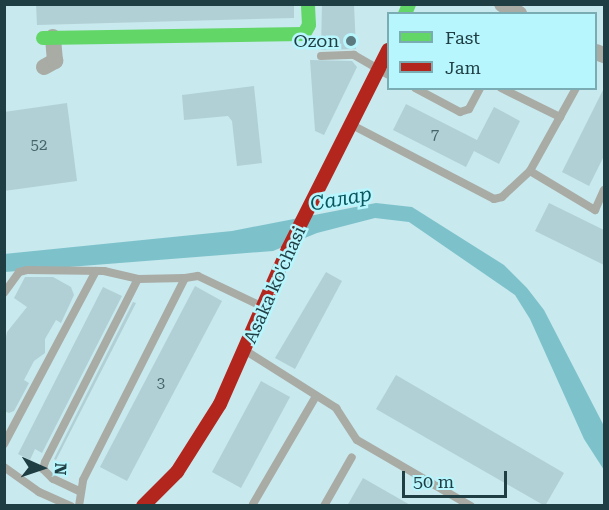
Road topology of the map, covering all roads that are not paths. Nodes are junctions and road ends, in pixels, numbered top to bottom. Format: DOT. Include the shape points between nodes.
graph roads {
  1 [pos="308,4"];
  2 [pos="502,4"];
  3 [pos="516,12"];
  4 [pos="48,38"];
  5 [pos="321,56"];
  6 [pos="387,56"];
  7 [pos="44,67"];
  8 [pos="384,72"];
  9 [pos="419,90"];
  10 [pos="479,90"];
  11 [pos="505,90"];
  12 [pos="575,90"];
  13 [pos="560,117"];
  14 [pos="352,125"];
  15 [pos="530,171"];
  16 [pos="604,190"];
  17 [pos="96,271"];
  18 [pos="19,272"];
  19 [pos="4,275"];
  20 [pos="184,278"];
  21 [pos="138,279"];
  22 [pos="4,293"];
  23 [pos="264,307"];
  24 [pos="246,351"];
  25 [pos="316,396"];
  26 [pos="4,444"];
  27 [pos="352,457"];
  28 [pos="4,467"];
  29 [pos="79,491"];
  30 [pos="253,504"];
  31 [pos="71,506"];
  32 [pos="79,506"];
  33 [pos="142,506"];
  34 [pos="324,506"];
  35 [pos="471,506"];
  1 -- 4 [label="street" via="309,25 304,34"];
  2 -- 3 [label="street"];
  4 -- 7 [label="street" via="55,62"];
  5 -- 8 [label="lane" via="354,55"];
  6 -- 8 [label="street, Asaka ko'chasi"];
  8 -- 14 [label="street, Asaka ko'chasi"];
  9 -- 10 [label="lane" via="460,112 469,109"];
  11 -- 13 [label="lane"];
  12 -- 13 [label="lane"];
  13 -- 15 [label="lane"];
  14 -- 15 [label="lane" via="494,199 502,197"];
  14 -- 23 [label="street, Asaka ko'chasi" via="288,249"];
  15 -- 16 [label="lane" via="595,210"];
  17 -- 18 [label="lane"];
  17 -- 21 [label="lane"];
  17 -- 26 [label="lane"];
  18 -- 19 [label="lane"];
  18 -- 22 [label="lane"];
  20 -- 21 [label="lane"];
  20 -- 23 [label="lane" via="198,276"];
  20 -- 29 [label="lane"];
  21 -- 29 [label="lane" via="45,462 44,469 53,479"];
  23 -- 24 [label="street, Asaka ko'chasi"];
  24 -- 25 [label="lane"];
  24 -- 33 [label="street, Asaka ko'chasi" via="189,456 164,487"];
  25 -- 30 [label="lane"];
  25 -- 35 [label="lane" via="336,408 357,440"];
  27 -- 34 [label="lane"];
  28 -- 31 [label="lane" via="39,492"];
  29 -- 32 [label="lane"];
}
